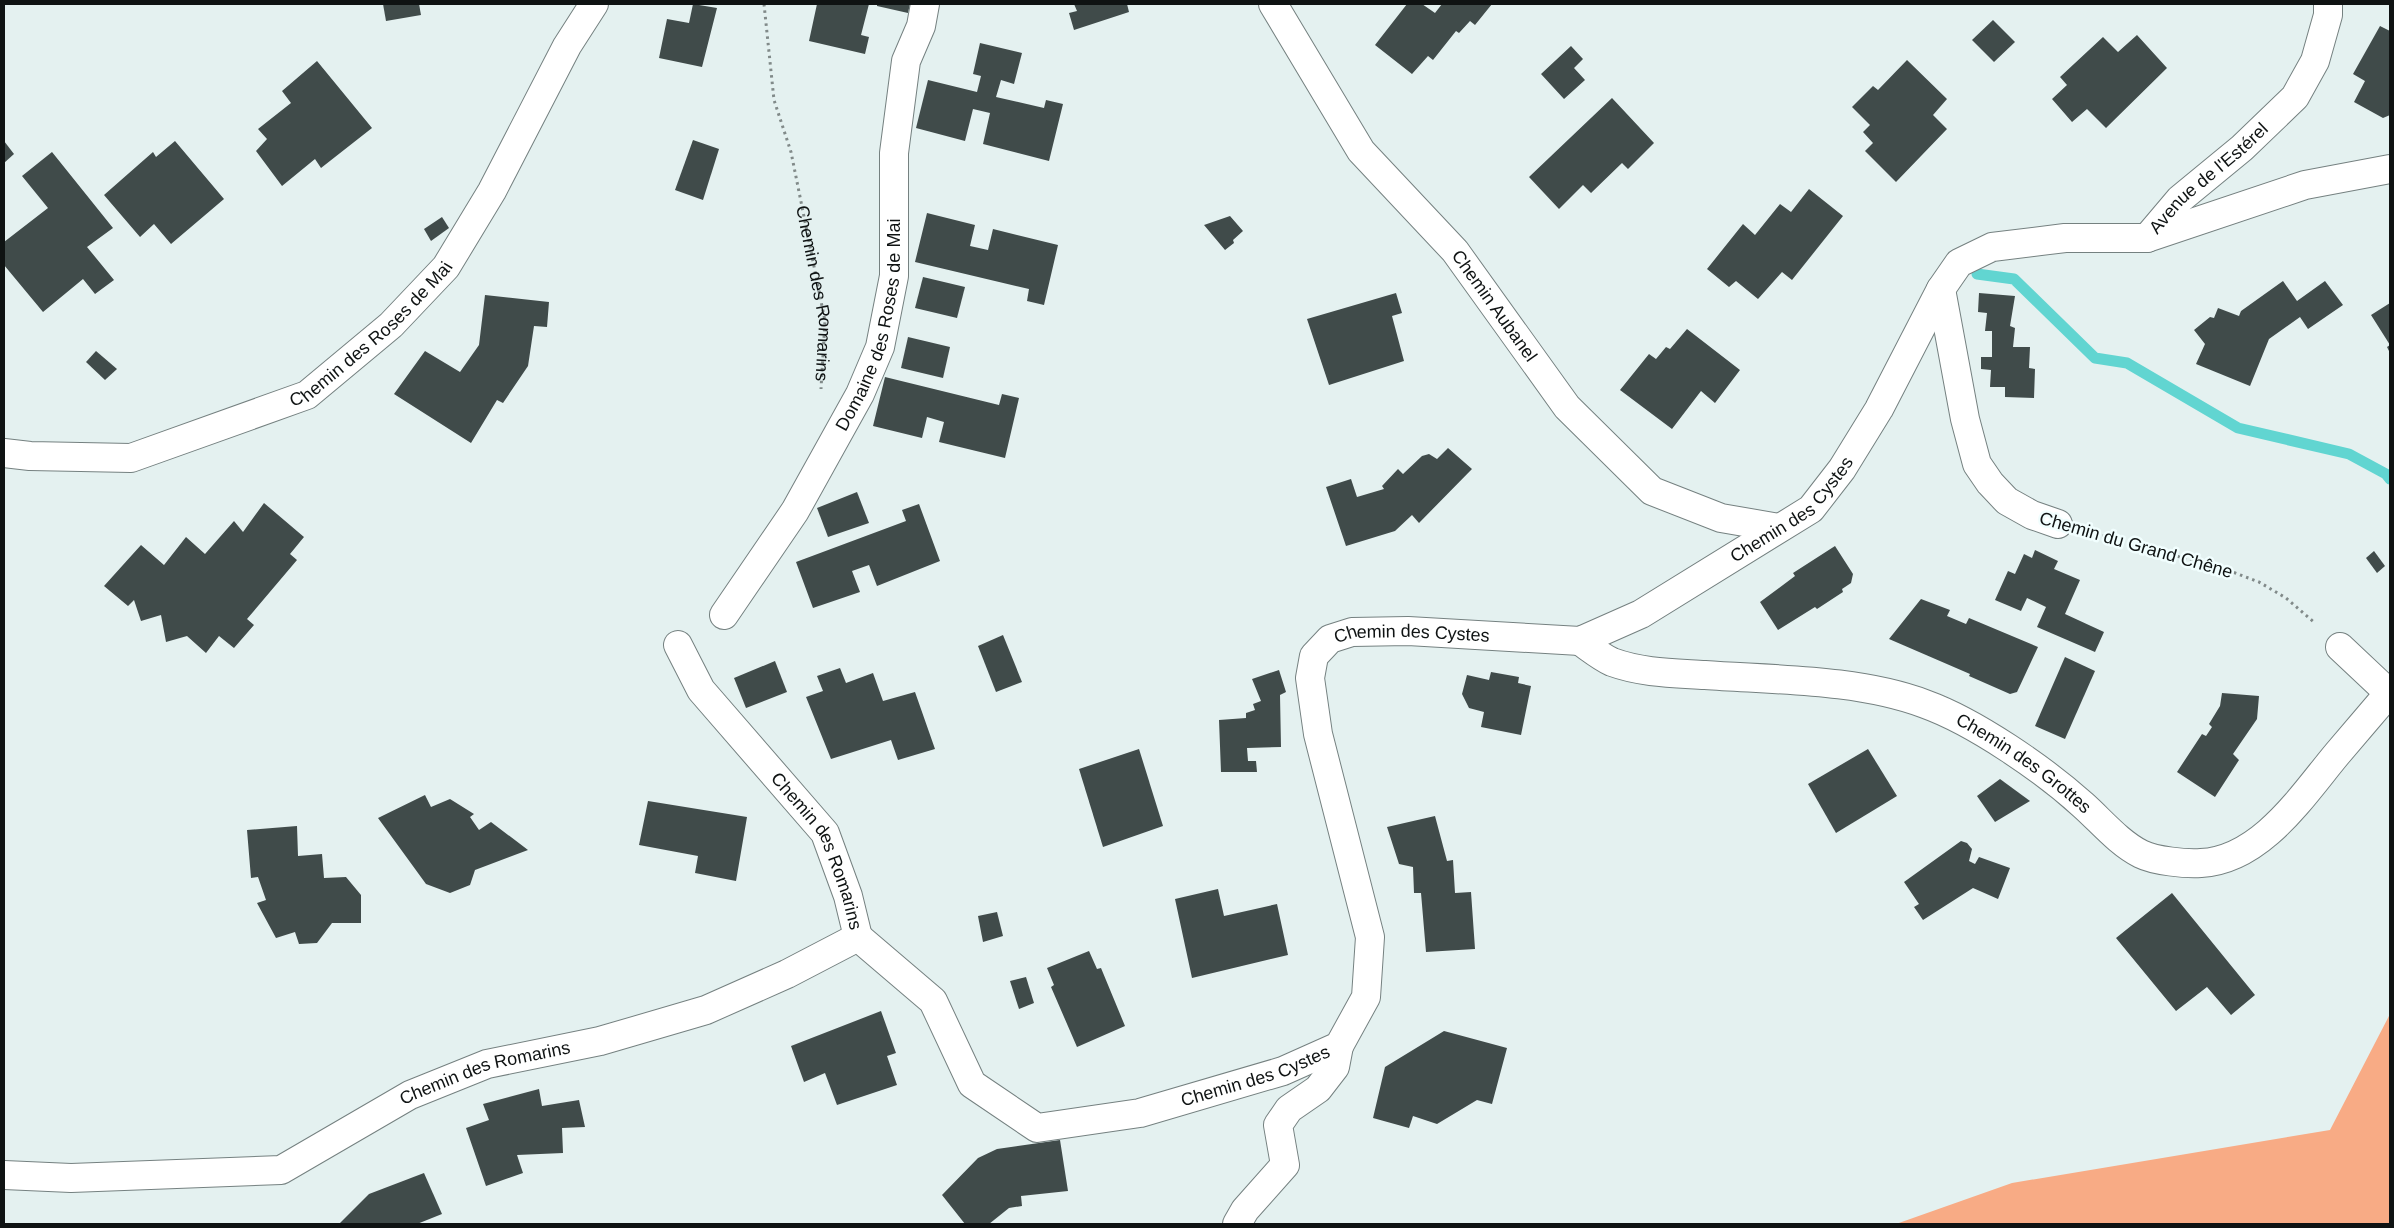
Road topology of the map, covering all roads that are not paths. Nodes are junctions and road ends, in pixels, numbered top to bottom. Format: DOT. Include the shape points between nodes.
graph roads {
  1 [pos="594,4"];
  2 [pos="926,4"];
  3 [pos="1274,4"];
  4 [pos="2328,4"];
  5 [pos="2390,169"];
  6 [pos="2147,238"];
  7 [pos="1941,290"];
  8 [pos="4,453"];
  9 [pos="2058,524"];
  10 [pos="1779,528"];
  11 [pos="724,615"];
  12 [pos="1580,641"];
  13 [pos="678,645"];
  14 [pos="2340,647"];
  15 [pos="2390,694"];
  16 [pos="858,937"];
  17 [pos="1339,1046"];
  18 [pos="4,1175"];
  19 [pos="1237,1224"];
  1 -- 8 [label="street, Chemin des Roses de Mai" via="567,46 492,191 446,267 391,325 307,395 131,458"];
  2 -- 11 [label="street, Domaine des Roses de Mai" via="906,61 894,153 894,276 880,348 860,394 795,511"];
  3 -- 10 [label="street, Chemin Aubanel" via="1362,151 1455,251 1566,407 1652,490 1722,518"];
  4 -- 6 [label="street, Avenue de l'Estérel" via="2315,61 2295,97 2242,148 2180,199"];
  5 -- 6 [label="street, Avenue de l'Estérel" via="2305,185"];
  6 -- 7 [label="street, Chemin des Cystes" via="2065,238 1992,247 1959,263"];
  7 -- 9 [label="street, Chemin du Grand Chêne" via="1965,419 1977,464 2007,501"];
  7 -- 10 [label="street, Chemin des Cystes" via="1879,409 1842,470 1811,509"];
  10 -- 12 [label="street, Chemin des Cystes" via="1641,614"];
  12 -- 15 [label="street, Chemin des Grottes" via="1610,661 1638,670 1875,690 1926,704 1974,728 2046,775 2141,854 2176,862 2202,863 2230,857 2250,846 2285,818"];
  12 -- 17 [label="street, Chemin des Cystes" via="1408,631 1352,632 1330,639 1314,656 1310,678 1318,734 1370,937 1366,997"];
  13 -- 16 [label="street, Chemin des Romarins" via="700,690 825,833 848,896"];
  14 -- 15 [label="street"];
  16 -- 17 [label="street, Chemin des Cystes" via="934,1001 972,1084 1036,1128 1140,1113 1283,1071"];
  16 -- 18 [label="street, Chemin des Romarins" via="787,974 706,1010 600,1041 487,1064 418,1092 281,1170 71,1178"];
  17 -- 19 [label="street" via="1335,1067 1318,1088 1289,1109 1278,1125 1285,1165 1245,1210"];
}
